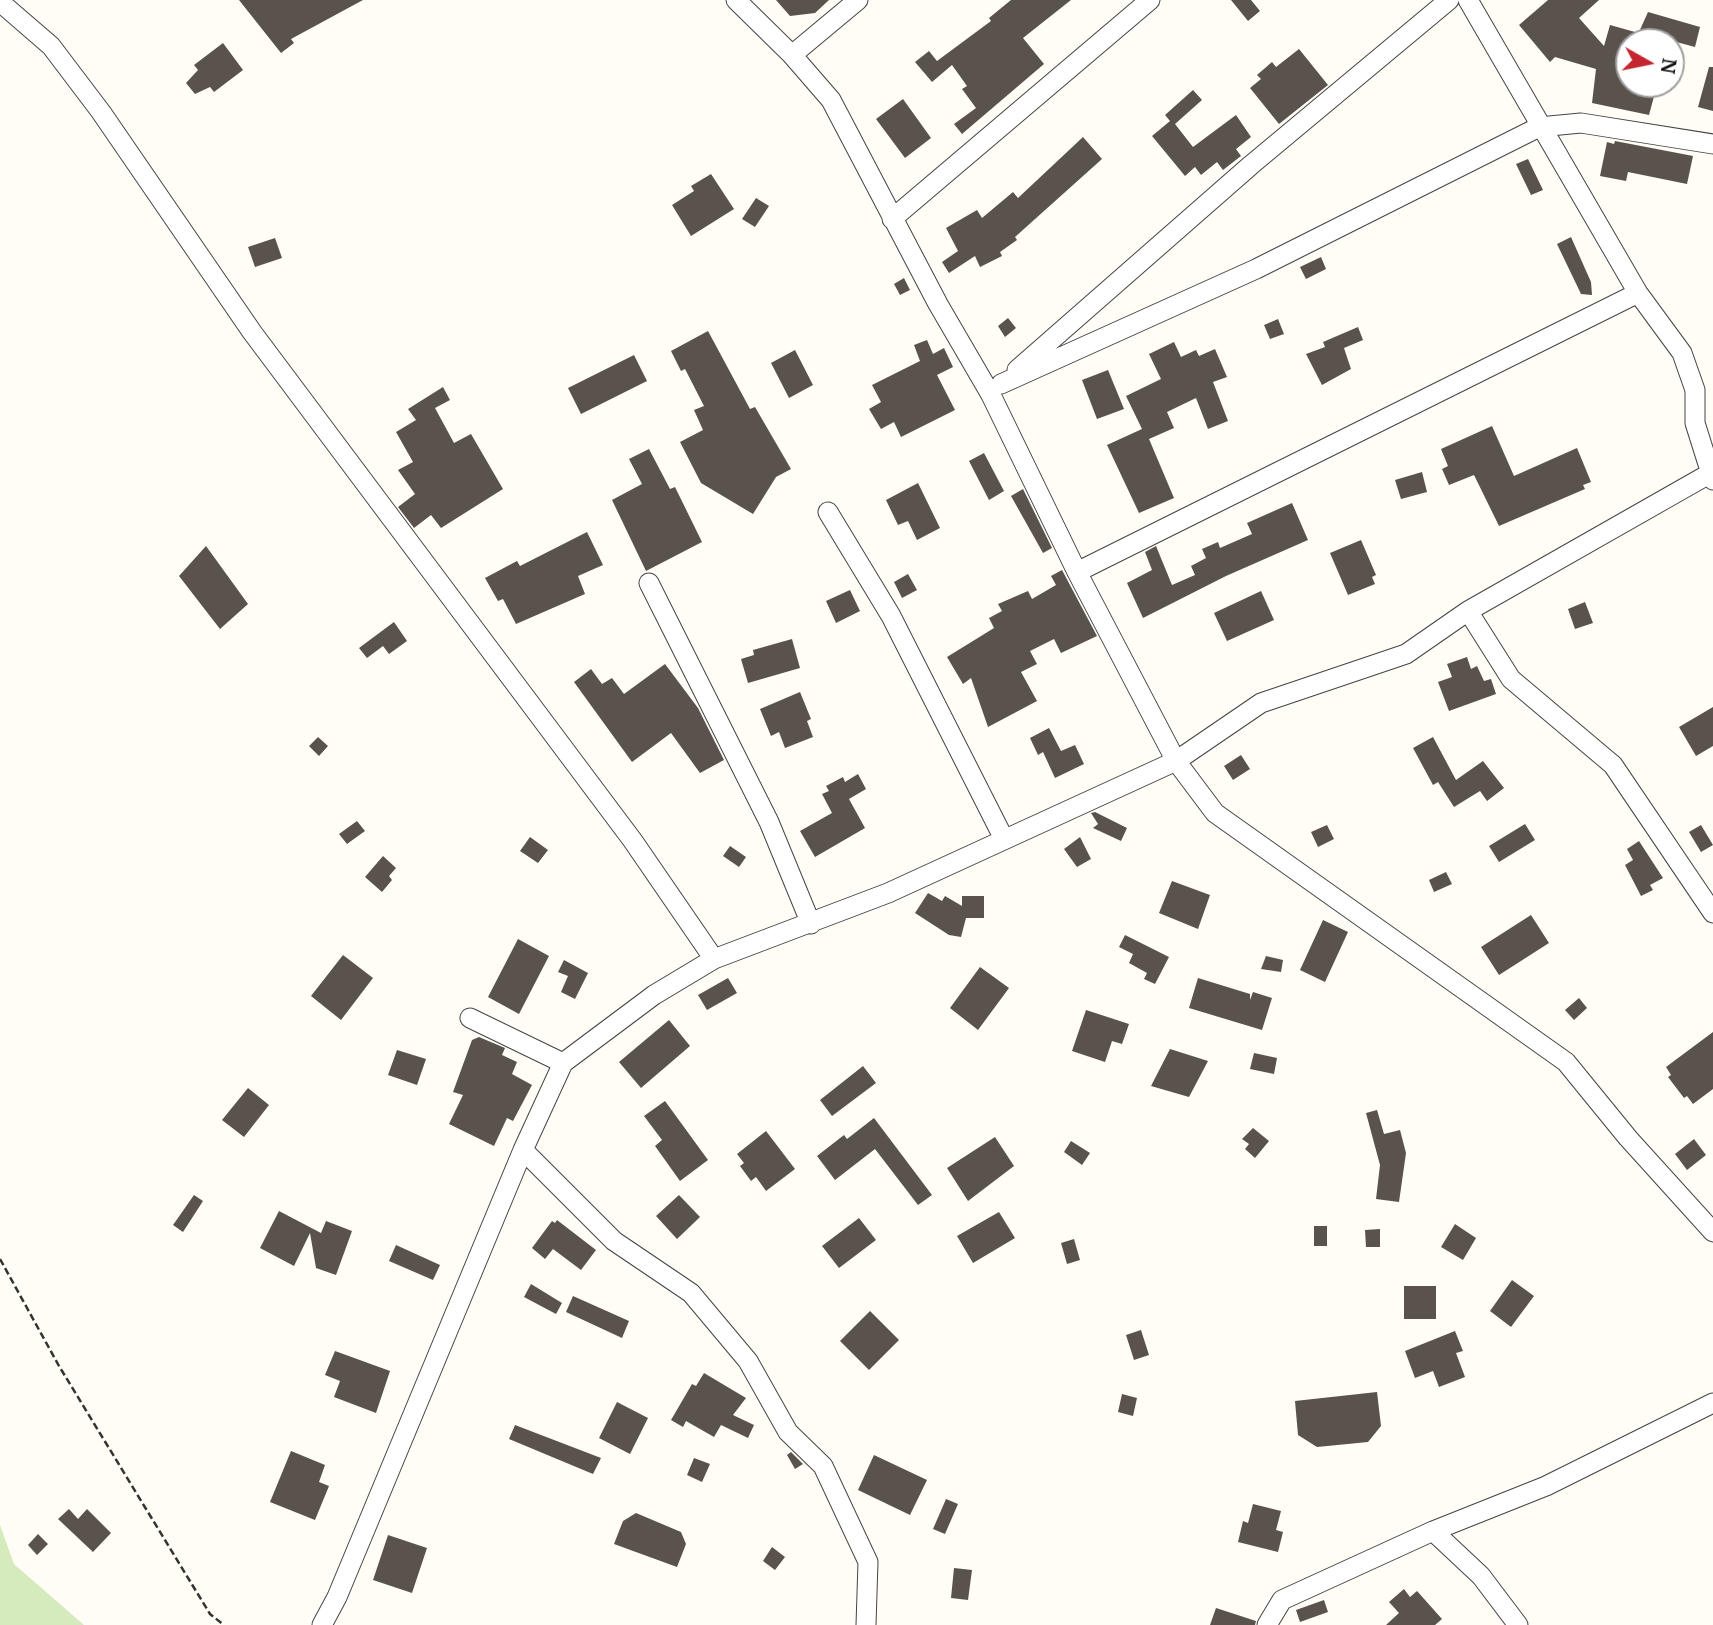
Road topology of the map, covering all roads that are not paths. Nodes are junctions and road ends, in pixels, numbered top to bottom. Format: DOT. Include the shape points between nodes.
graph roads {
  1 [pos="736,0"];
  2 [pos="858,0"];
  3 [pos="1150,0"];
  4 [pos="1449,0"];
  5 [pos="1468,0"];
  6 [pos="0,2"];
  7 [pos="792,55"];
  8 [pos="1539,127"];
  9 [pos="1713,144"];
  10 [pos="892,219"];
  11 [pos="1638,293"];
  12 [pos="996,390"];
  13 [pos="1704,424"];
  14 [pos="1711,477"];
  15 [pos="828,512"];
  16 [pos="1077,572"];
  17 [pos="649,583"];
  18 [pos="1468,611"];
  19 [pos="1176,761"];
  20 [pos="1004,839"];
  21 [pos="1713,913"];
  22 [pos="811,924"];
  23 [pos="714,960"];
  24 [pos="470,1018"];
  25 [pos="563,1063"];
  26 [pos="523,1150"];
  27 [pos="1713,1232"];
  28 [pos="1713,1404"];
  29 [pos="1433,1531"];
  30 [pos="322,1625"];
  31 [pos="866,1625"];
  32 [pos="1268,1625"];
  33 [pos="1518,1625"];
  1 -- 7 [label="street"];
  2 -- 7 [label="street"];
  3 -- 10 [label="street"];
  4 -- 12 [label="street" via="1251,165"];
  5 -- 8 [label="street"];
  6 -- 23 [label="street" via="51,47 101,112 252,332 625,831"];
  7 -- 10 [label="street" via="831,100"];
  8 -- 9 [label="street" via="1581,123"];
  8 -- 11 [label="street"];
  8 -- 12 [label="street" via="1256,269"];
  10 -- 12 [label="street"];
  11 -- 13 [label="street" via="1682,353"];
  11 -- 16 [label="street"];
  12 -- 16 [label="street"];
  13 -- 14 [label="street"];
  14 -- 18 [label="street"];
  15 -- 20 [label="street" via="891,615"];
  16 -- 19 [label="street"];
  17 -- 22 [label="street" via="769,822"];
  18 -- 19 [label="street" via="1406,654 1261,703"];
  18 -- 21 [label="street" via="1511,679 1613,765"];
  19 -- 20 [label="street"];
  19 -- 27 [label="street" via="1215,813 1566,1062"];
  20 -- 22 [label="street"];
  22 -- 23 [label="street"];
  23 -- 25 [label="street" via="654,995"];
  24 -- 25 [label="street"];
  25 -- 26 [label="street"];
  26 -- 30 [label="street"];
  26 -- 31 [label="street" via="614,1241 691,1293 748,1361 788,1432 823,1466 868,1562"];
  28 -- 29 [label="street" via="1546,1486"];
  29 -- 32 [label="street" via="1282,1600"];
  29 -- 33 [label="street" via="1481,1576"];
}
